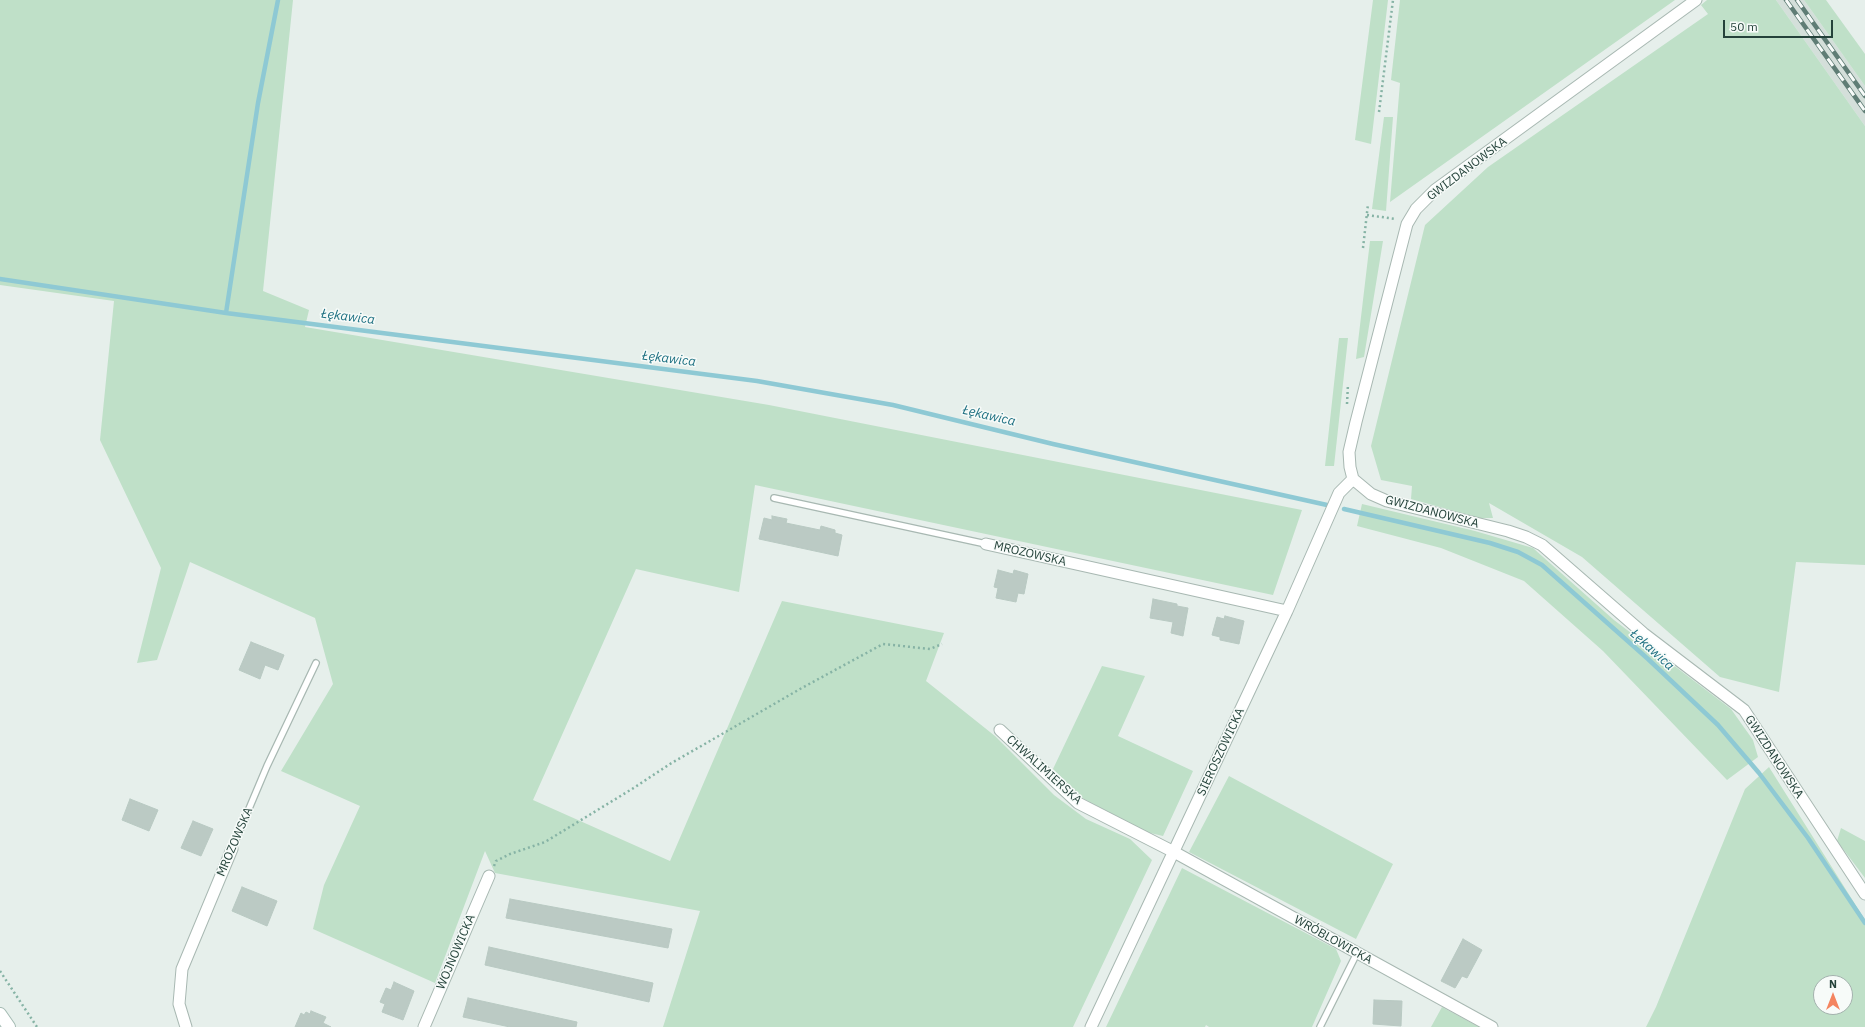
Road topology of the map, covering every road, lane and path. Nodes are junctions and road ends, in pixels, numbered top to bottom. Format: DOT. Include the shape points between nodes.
graph roads {
  1 [pos="1393,0"];
  2 [pos="1696,0"];
  3 [pos="1380,112"];
  4 [pos="1368,204"];
  5 [pos="1367,215"];
  6 [pos="1407,224"];
  7 [pos="1363,248"];
  8 [pos="1353,479"];
  9 [pos="774,498"];
  10 [pos="986,544"];
  11 [pos="1287,611"];
  12 [pos="942,644"];
  13 [pos="316,663"];
  14 [pos="1000,730"];
  15 [pos="232,849"];
  16 [pos="1174,852"];
  17 [pos="496,861"];
  18 [pos="489,876"];
  19 [pos="1865,894"];
  20 [pos="1357,953"];
  21 [pos="0,972"];
  22 [pos="0,1014"];
  23 [pos="9,1027"];
  24 [pos="37,1027"];
  25 [pos="186,1027"];
  26 [pos="424,1027"];
  27 [pos="1091,1027"];
  28 [pos="1320,1027"];
  29 [pos="1492,1027"];
  1 -- 3 [label="path"];
  2 -- 6 [label="street, GWIZDANOWSKA" via="1435,190 1416,209"];
  4 -- 5 [label="path"];
  5 -- 6 [label="path" via="1394,218"];
  5 -- 7 [label="path"];
  6 -- 8 [label="street, GWIZDANOWSKA" via="1349,452"];
  8 -- 11 [label="street, SIEROSZOWICKA" via="1339,493"];
  8 -- 19 [label="street, GWIZDANOWSKA" via="1371,494 1387,501 1508,531 1542,545 1643,633 1744,710"];
  9 -- 10 [label="lane, MROZOWSKA"];
  10 -- 11 [label="street, MROZOWSKA"];
  11 -- 16 [label="street, SIEROSZOWICKA"];
  12 -- 17 [label="path" via="930,648 883,644 704,744 545,842"];
  13 -- 15 [label="lane, MROZOWSKA" via="267,766"];
  14 -- 16 [label="street, CHWALIMIERSKA" via="1078,803"];
  15 -- 25 [label="street, MROZOWSKA" via="182,969 179,1004"];
  16 -- 20 [label="street, WRÓBLOWICKA"];
  16 -- 27 [label="street, SIEROSZOWICKA"];
  18 -- 26 [label="street, WOJNOWICKA"];
  20 -- 28 [label="lane"];
  20 -- 29 [label="street, WRÓBLOWICKA"];
  21 -- 24 [label="path"];
  22 -- 23 [label="street"];
}
